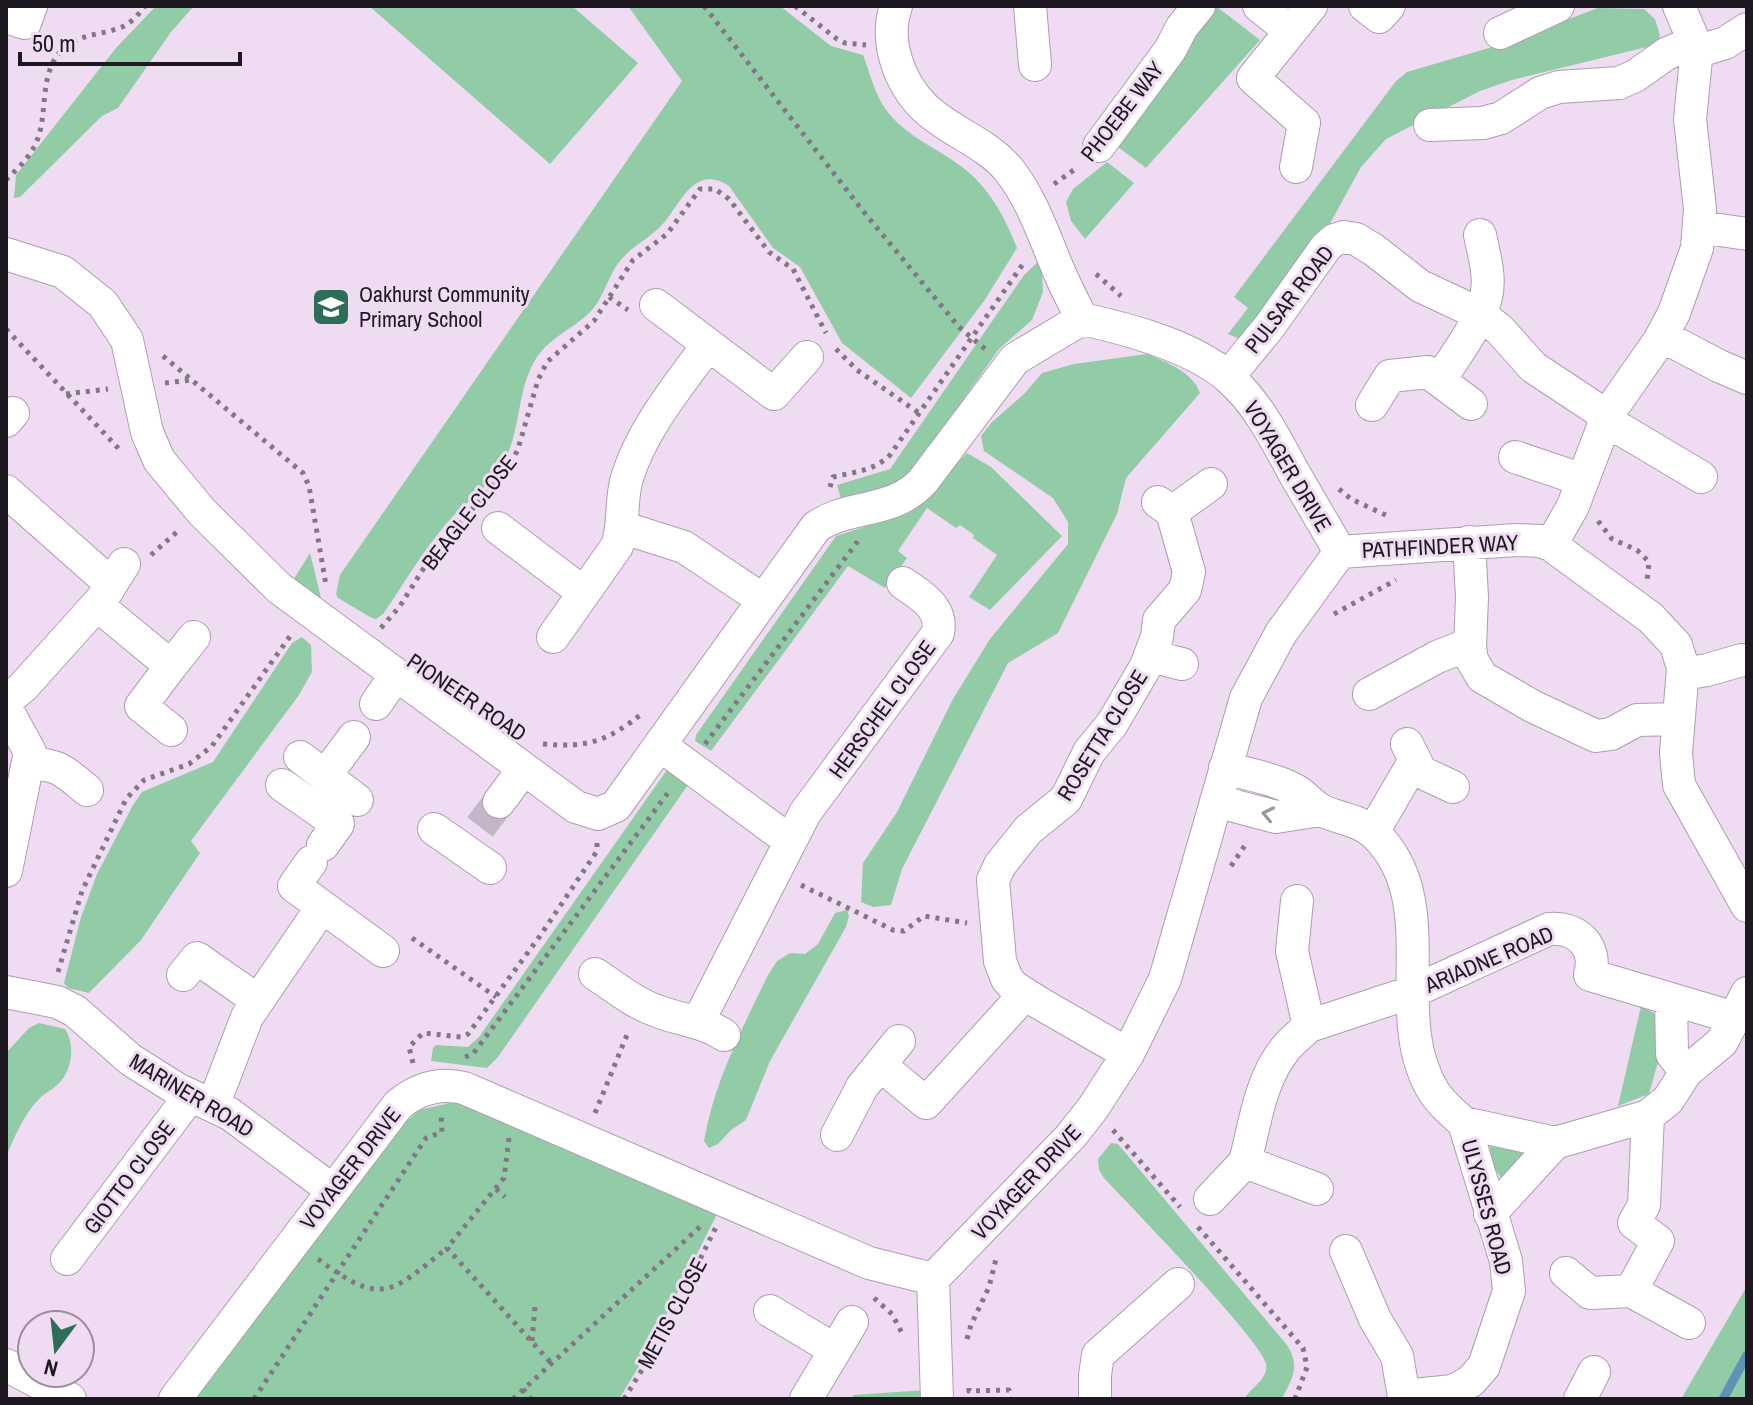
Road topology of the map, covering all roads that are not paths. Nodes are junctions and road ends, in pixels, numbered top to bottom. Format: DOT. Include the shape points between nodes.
graph roads {
  1 [pos="31,6"];
  2 [pos="896,6"];
  3 [pos="1030,6"];
  4 [pos="1199,6"];
  5 [pos="1259,6"];
  6 [pos="1311,6"];
  7 [pos="1365,6"];
  8 [pos="1389,6"];
  9 [pos="1558,6"];
  10 [pos="1679,6"];
  11 [pos="6,17"];
  12 [pos="1747,29"];
  13 [pos="1290,31"];
  14 [pos="1500,33"];
  15 [pos="1695,47"];
  16 [pos="1035,65"];
  17 [pos="1430,125"];
  18 [pos="1099,146"];
  19 [pos="1296,167"];
  20 [pos="1700,227"];
  21 [pos="1747,234"];
  22 [pos="1480,235"];
  23 [pos="6,254"];
  24 [pos="656,305"];
  25 [pos="1480,314"];
  26 [pos="1082,319"];
  27 [pos="1662,336"];
  28 [pos="708,345"];
  29 [pos="807,357"];
  30 [pos="1228,377"];
  31 [pos="1747,378"];
  32 [pos="1440,380"];
  33 [pos="1471,404"];
  34 [pos="1372,405"];
  35 [pos="1605,420"];
  36 [pos="1515,457"];
  37 [pos="1701,477"];
  38 [pos="1211,484"];
  39 [pos="1580,486"];
  40 [pos="6,491"];
  41 [pos="621,527"];
  42 [pos="498,528"];
  43 [pos="1469,542"];
  44 [pos="1551,545"];
  45 [pos="1340,552"];
  46 [pos="593,581"];
  47 [pos="903,583"];
  48 [pos="110,584"];
  49 [pos="763,600"];
  50 [pos="194,637"];
  51 [pos="553,637"];
  52 [pos="1470,644"];
  53 [pos="1742,660"];
  54 [pos="1182,664"];
  55 [pos="171,666"];
  56 [pos="1143,668"];
  57 [pos="1683,674"];
  58 [pos="395,676"];
  59 [pos="1369,694"];
  60 [pos="6,701"];
  61 [pos="376,704"];
  62 [pos="6,708"];
  63 [pos="1679,719"];
  64 [pos="171,730"];
  65 [pos="354,737"];
  66 [pos="660,745"];
  67 [pos="531,757"];
  68 [pos="28,764"];
  69 [pos="1225,768"];
  70 [pos="282,785"];
  71 [pos="1453,787"];
  72 [pos="87,790"];
  73 [pos="357,800"];
  74 [pos="1216,801"];
  75 [pos="1320,810"];
  76 [pos="434,829"];
  77 [pos="1373,832"];
  78 [pos="790,841"];
  79 [pos="6,871"];
  80 [pos="1297,901"];
  81 [pos="1747,906"];
  82 [pos="322,907"];
  83 [pos="383,951"];
  84 [pos="595,974"];
  85 [pos="183,975"];
  86 [pos="6,992"];
  87 [pos="1412,992"];
  88 [pos="1025,994"];
  89 [pos="257,1000"];
  90 [pos="1671,1000"];
  91 [pos="1741,1006"];
  92 [pos="1309,1026"];
  93 [pos="1128,1054"];
  94 [pos="1686,1072"];
  95 [pos="201,1101"];
  96 [pos="1648,1116"];
  97 [pos="1464,1123"];
  98 [pos="837,1135"];
  99 [pos="1555,1143"];
  100 [pos="1245,1162"];
  101 [pos="1317,1189"];
  102 [pos="332,1190"];
  103 [pos="1198,1213"];
  104 [pos="1490,1214"];
  105 [pos="1346,1251"];
  106 [pos="67,1259"];
  107 [pos="1566,1273"];
  108 [pos="933,1279"];
  109 [pos="1178,1284"];
  110 [pos="1631,1291"];
  111 [pos="770,1311"];
  112 [pos="852,1322"];
  113 [pos="1689,1323"];
  114 [pos="835,1350"];
  115 [pos="6,1365"];
  116 [pos="1479,1390"];
  117 [pos="1403,1398"];
  118 [pos="70,1399"];
  119 [pos="175,1399"];
  120 [pos="806,1399"];
  121 [pos="937,1399"];
  122 [pos="1095,1399"];
  1 -- 11 [label="street" via="25,23"];
  2 -- 26 [label="street" via="894,53 912,90 925,108 1009,171"];
  3 -- 16 [label="street"];
  4 -- 18 [label="street, PHOEBE WAY"];
  5 -- 13 [label="street"];
  6 -- 13 [label="street"];
  7 -- 8 [label="street" via="1379,17"];
  9 -- 14 [label="street"];
  10 -- 15 [label="street, PATHFINDER WAY"];
  12 -- 15 [label="street" via="1725,43"];
  13 -- 19 [label="street" via="1253,78 1304,123"];
  15 -- 17 [label="street" via="1666,54 1619,83 1540,93 1501,118"];
  15 -- 20 [label="street, PATHFINDER WAY" via="1690,119"];
  20 -- 21 [label="street"];
  20 -- 27 [label="street, PATHFINDER WAY" via="1691,267"];
  22 -- 25 [label="street" via="1488,280"];
  23 -- 58 [label="street, PIONEER ROAD" via="63,272 93,294 121,328 147,432 166,470 279,588 318,603"];
  24 -- 28 [label="street"];
  25 -- 30 [label="street, PULSAR ROAD" via="1420,286 1364,243 1339,238 1326,247"];
  25 -- 32 [label="street"];
  25 -- 35 [label="street, PULSAR ROAD" via="1533,367"];
  26 -- 30 [label="street, VOYAGER DRIVE" via="1150,337"];
  26 -- 49 [label="street" via="1015,359 916,489 893,503 816,527"];
  27 -- 31 [label="street"];
  27 -- 35 [label="street, PATHFINDER WAY"];
  28 -- 29 [label="street" via="774,394"];
  28 -- 41 [label="street" via="639,450 624,489"];
  30 -- 45 [label="street, VOYAGER DRIVE" via="1272,434"];
  32 -- 33 [label="street"];
  32 -- 34 [label="street" via="1428,372 1390,376"];
  35 -- 37 [label="street"];
  35 -- 39 [label="street, PATHFINDER WAY"];
  36 -- 39 [label="street"];
  38 -- 56 [label="street, ROSETTA CLOSE" via="1165,507 1189,572 1188,583 1159,620"];
  39 -- 44 [label="street, PATHFINDER WAY"];
  40 -- 48 [label="street"];
  41 -- 46 [label="street" via="617,546"];
  41 -- 49 [label="street" via="684,547"];
  42 -- 46 [label="street, BEAGLE CLOSE"];
  43 -- 44 [label="street, PATHFINDER WAY" via="1531,540"];
  43 -- 45 [label="street, PATHFINDER WAY"];
  43 -- 52 [label="street"];
  44 -- 57 [label="street" via="1637,607 1676,645"];
  45 -- 69 [label="street, VOYAGER DRIVE" via="1262,665"];
  46 -- 51 [label="street"];
  47 -- 78 [label="street, HERSCHEL CLOSE" via="930,602 938,633 805,813"];
  48 -- 55 [label="street"];
  48 -- 60 [label="street"];
  49 -- 66 [label="street"];
  50 -- 55 [label="street"];
  52 -- 59 [label="street"];
  52 -- 63 [label="street" via="1476,669 1489,683 1588,734 1611,734 1642,719"];
  53 -- 57 [label="street"];
  54 -- 56 [label="street, ROSETTA CLOSE"];
  55 -- 64 [label="street" via="141,706"];
  56 -- 88 [label="street, ROSETTA CLOSE" via="1066,799 1028,830 993,880 1003,972"];
  57 -- 63 [label="street"];
  58 -- 61 [label="street, PIONEER ROAD"];
  58 -- 67 [label="street, PIONEER ROAD"];
  62 -- 68 [label="street" via="29,747"];
  63 -- 81 [label="street" via="1676,764 1683,795"];
  65 -- 73 [label="street" via="313,766"];
  66 -- 67 [label="street, PIONEER ROAD" via="616,806 598,814 581,811"];
  66 -- 78 [label="street"];
  67 -- 76 [label="street, PIONEER ROAD" via="483,837"];
  68 -- 72 [label="street" via="52,764"];
  68 -- 79 [label="street"];
  69 -- 74 [label="street, VOYAGER DRIVE"];
  69 -- 75 [label="street" via="1294,789"];
  70 -- 82 [label="street" via="338,824 309,864"];
  71 -- 77 [label="street" via="1421,772 1411,752"];
  75 -- 74 [label="street, one-way" via="1276,817"];
  74 -- 93 [label="street, VOYAGER DRIVE" via="1165,979"];
  75 -- 77 [label="street"];
  77 -- 87 [label="street, ULYSSES ROAD" via="1389,851 1410,907"];
  78 -- 84 [label="street, HERSCHEL CLOSE" via="711,1029 640,1004"];
  80 -- 92 [label="street" via="1292,951"];
  82 -- 83 [label="street"];
  82 -- 89 [label="street, GIOTTO CLOSE"];
  85 -- 89 [label="street" via="197,958"];
  86 -- 95 [label="street, MARINER ROAD" via="51,1000 75,1011 131,1060"];
  87 -- 90 [label="street, ARIADNE ROAD" via="1561,927 1586,945 1593,960 1590,975"];
  87 -- 92 [label="street"];
  87 -- 97 [label="street, ULYSSES ROAD" via="1423,1067 1433,1091"];
  88 -- 93 [label="street, ROSETTA CLOSE"];
  88 -- 98 [label="street" via="926,1103 889,1053 862,1087"];
  89 -- 95 [label="street, GIOTTO CLOSE"];
  90 -- 91 [label="street, ARIADNE ROAD"];
  90 -- 94 [label="street" via="1672,1054"];
  91 -- 94 [label="street, ARIADNE ROAD" via="1722,1042"];
  92 -- 100 [label="street" via="1287,1046 1267,1079"];
  93 -- 108 [label="street, VOYAGER DRIVE" via="1071,1136"];
  94 -- 96 [label="street, ARIADNE ROAD" via="1668,1100"];
  95 -- 102 [label="street, MARINER ROAD" via="244,1123"];
  95 -- 106 [label="street, GIOTTO CLOSE"];
  96 -- 99 [label="street, ARIADNE ROAD"];
  96 -- 110 [label="street" via="1644,1205 1634,1223 1658,1241"];
  97 -- 99 [label="street, ARIADNE ROAD"];
  97 -- 104 [label="street, ULYSSES ROAD"];
  99 -- 104 [label="street"];
  100 -- 101 [label="street"];
  100 -- 103 [label="street"];
  102 -- 108 [label="street, VOYAGER DRIVE" via="398,1105 432,1088 464,1088 869,1263"];
  102 -- 119 [label="street, VOYAGER DRIVE"];
  104 -- 116 [label="street, ULYSSES ROAD" via="1506,1261 1509,1291"];
  105 -- 117 [label="street, ULYSSES ROAD" via="1397,1356"];
  107 -- 110 [label="street" via="1590,1293"];
  108 -- 121 [label="street"];
  109 -- 122 [label="street" via="1098,1355"];
  110 -- 113 [label="street"];
  111 -- 114 [label="street"];
  112 -- 114 [label="street"];
  114 -- 120 [label="street"];
  115 -- 118 [label="street"];
  116 -- 117 [label="street, ULYSSES ROAD"];
}
